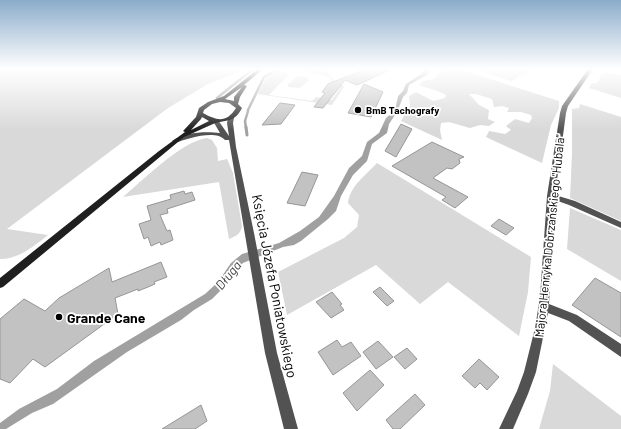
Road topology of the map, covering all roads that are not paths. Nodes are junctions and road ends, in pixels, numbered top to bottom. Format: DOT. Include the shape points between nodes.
graph roads {
  1 [pos="237,89"];
  2 [pos="243,89"];
  3 [pos="578,89"];
  4 [pos="218,100"];
  5 [pos="236,104"];
  6 [pos="200,114"];
  7 [pos="231,118"];
  8 [pos="215,121"];
  9 [pos="226,137"];
  10 [pos="178,139"];
  11 [pos="233,148"];
  12 [pos="551,196"];
  13 [pos="621,225"];
  14 [pos="0,284"];
  15 [pos="544,307"];
  16 [pos="621,351"];
  17 [pos="292,429"];
  18 [pos="506,429"];
  1 -- 4 [label="main road"];
  2 -- 5 [label="main road"];
  3 -- 12 [label="street, Majora Henryka Dobrzańskiego \"Hubala\"" via="564,109"];
  4 -- 5 [label="main road"];
  4 -- 6 [label="main road" via="204,106"];
  5 -- 7 [label="main road" via="238,110"];
  6 -- 8 [label="main road"];
  6 -- 10 [label="main road"];
  7 -- 8 [label="main road"];
  7 -- 11 [label="street, Księcia Józefa Poniatowskiego"];
  8 -- 9 [label="street, Księcia Józefa Poniatowskiego"];
  8 -- 10 [label="main road"];
  9 -- 10 [label="street" via="205,133"];
  9 -- 11 [label="street, Księcia Józefa Poniatowskiego"];
  10 -- 14 [label="main road"];
  11 -- 17 [label="street, Księcia Józefa Poniatowskiego" via="271,353"];
  12 -- 13 [label="street"];
  12 -- 15 [label="street, Majora Henryka Dobrzańskiego \"Hubala\""];
  15 -- 16 [label="street" via="573,318"];
  15 -- 18 [label="street, Majora Henryka Dobrzańskiego \"Hubala\"" via="530,372"];
}
